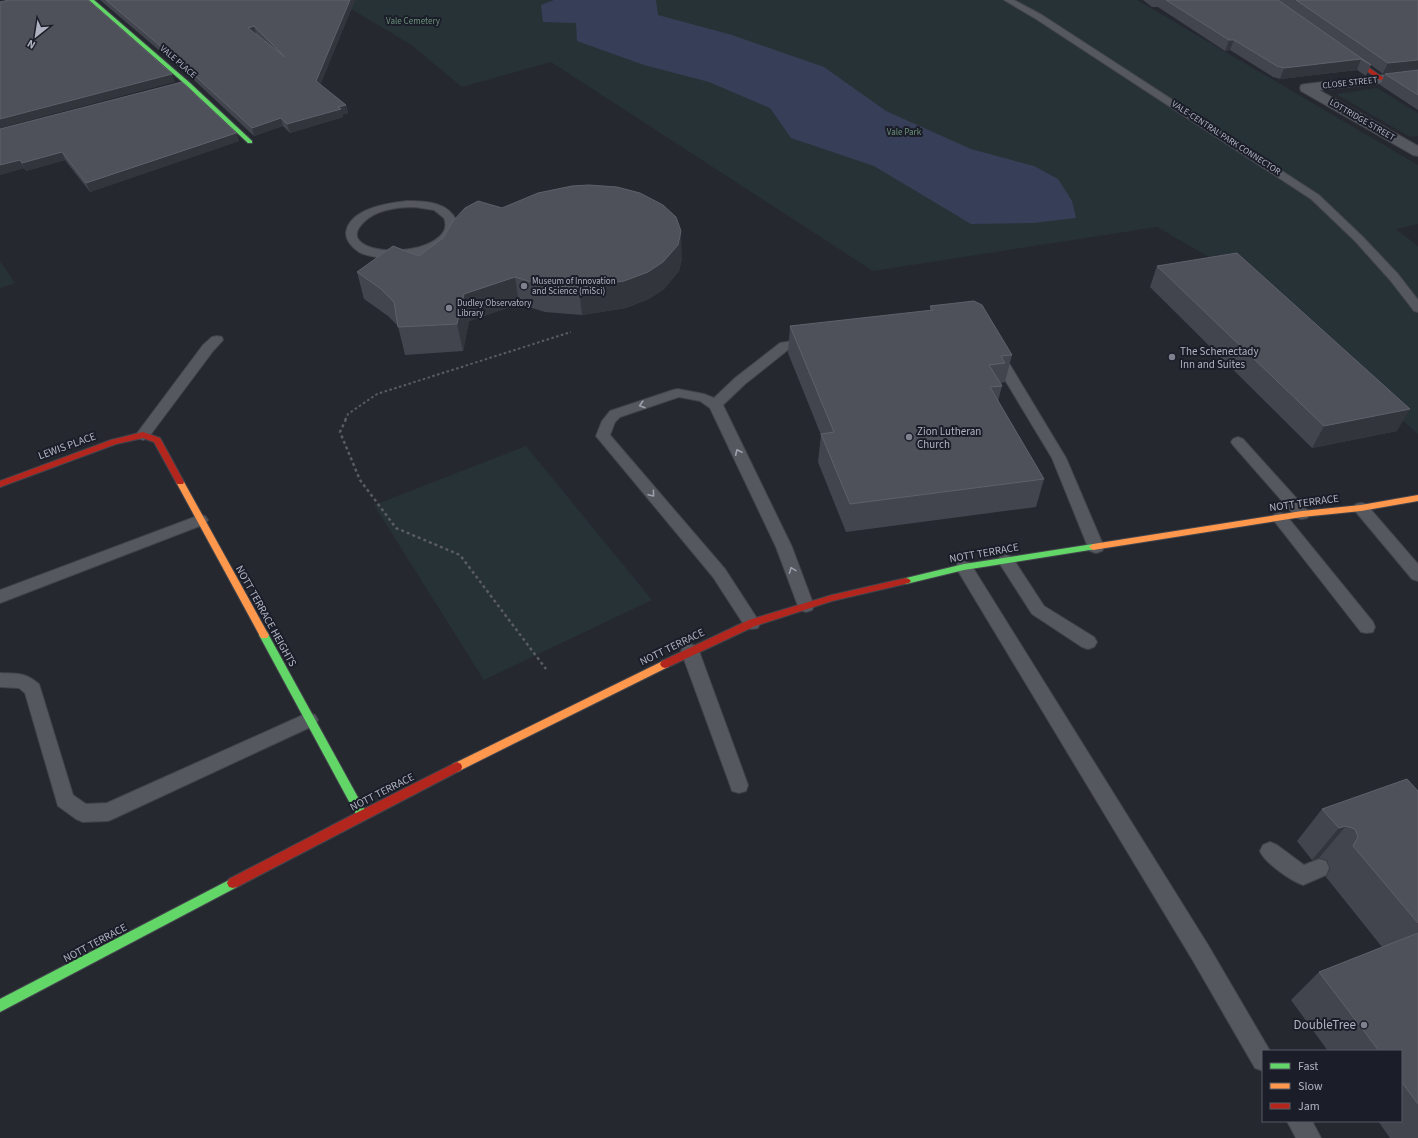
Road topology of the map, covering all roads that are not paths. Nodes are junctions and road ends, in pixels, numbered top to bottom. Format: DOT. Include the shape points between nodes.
graph roads {
  1 [pos="91,0"];
  2 [pos="1008,0"];
  3 [pos="1338,48"];
  4 [pos="1418,75"];
  5 [pos="1382,79"];
  6 [pos="188,84"];
  7 [pos="173,88"];
  8 [pos="1306,88"];
  9 [pos="250,142"];
  10 [pos="1418,152"];
  11 [pos="435,245"];
  12 [pos="1418,308"];
  13 [pos="217,340"];
  14 [pos="824,340"];
  15 [pos="990,342"];
  16 [pos="715,405"];
  17 [pos="143,435"];
  18 [pos="1238,442"];
  19 [pos="0,484"];
  20 [pos="1418,498"];
  21 [pos="1361,508"];
  22 [pos="1302,514"];
  23 [pos="1280,518"];
  24 [pos="200,520"];
  25 [pos="1096,547"];
  26 [pos="1006,561"];
  27 [pos="964,567"];
  28 [pos="1418,575"];
  29 [pos="0,597"];
  30 [pos="806,606"];
  31 [pos="752,623"];
  32 [pos="1367,627"];
  33 [pos="1088,642"];
  34 [pos="690,651"];
  35 [pos="0,680"];
  36 [pos="310,720"];
  37 [pos="739,785"];
  38 [pos="362,815"];
  39 [pos="1270,851"];
  40 [pos="1319,868"];
  41 [pos="0,1006"];
  42 [pos="1262,1058"];
  43 [pos="1300,1122"];
  44 [pos="1309,1138"];
  1 -- 6 [label="street, VALE PLACE"];
  2 -- 12 [label="lane, VALE-CENTRAL PARK CONNECTOR" via="1039,17 1315,197 1359,239"];
  3 -- 5 [label="street"];
  4 -- 5 [label="street, CLOSE STREET"];
  5 -- 8 [label="street, CLOSE STREET"];
  6 -- 7 [label="street"];
  6 -- 9 [label="street, VALE PLACE"];
  8 -- 10 [label="street, LOTTRIDGE STREET"];
  11 -- 11 [label="lane" via="420,251 386,255 359,247 352,240 351,232 364,216 377,210 408,204 423,205 447,213 452,221 452,229 446,238"];
  13 -- 17 [label="lane" via="208,348"];
  14 -- 16 [label="lane" via="785,346 740,381"];
  15 -- 25 [label="lane" via="1059,458"];
  30 -- 16 [label="lane, one-way" via="784,547"];
  16 -- 31 [label="lane, one-way" via="704,398 678,393 615,414 603,436 719,574"];
  17 -- 19 [label="street, LEWIS PLACE" via="114,442"];
  17 -- 24 [label="street, NOTT TERRACE HEIGHTS" via="156,440"];
  18 -- 22 [label="lane"];
  20 -- 21 [label="street, NOTT TERRACE"];
  21 -- 22 [label="street, NOTT TERRACE"];
  21 -- 28 [label="lane"];
  22 -- 23 [label="street, NOTT TERRACE"];
  23 -- 25 [label="street, NOTT TERRACE"];
  23 -- 32 [label="lane"];
  24 -- 29 [label="lane"];
  24 -- 36 [label="street, NOTT TERRACE HEIGHTS"];
  25 -- 26 [label="street, NOTT TERRACE"];
  26 -- 27 [label="street, NOTT TERRACE"];
  26 -- 33 [label="lane" via="1038,610"];
  27 -- 30 [label="street, NOTT TERRACE"];
  27 -- 42 [label="lane" via="1200,952"];
  30 -- 31 [label="street, NOTT TERRACE"];
  31 -- 34 [label="street, NOTT TERRACE"];
  34 -- 37 [label="lane"];
  34 -- 38 [label="street, NOTT TERRACE"];
  35 -- 36 [label="lane" via="22,681 33,689 65,800 83,813 108,812"];
  36 -- 38 [label="street, NOTT TERRACE HEIGHTS"];
  38 -- 41 [label="street, NOTT TERRACE"];
  39 -- 40 [label="lane" via="1303,876"];
  43 -- 44 [label="lane"];
}
